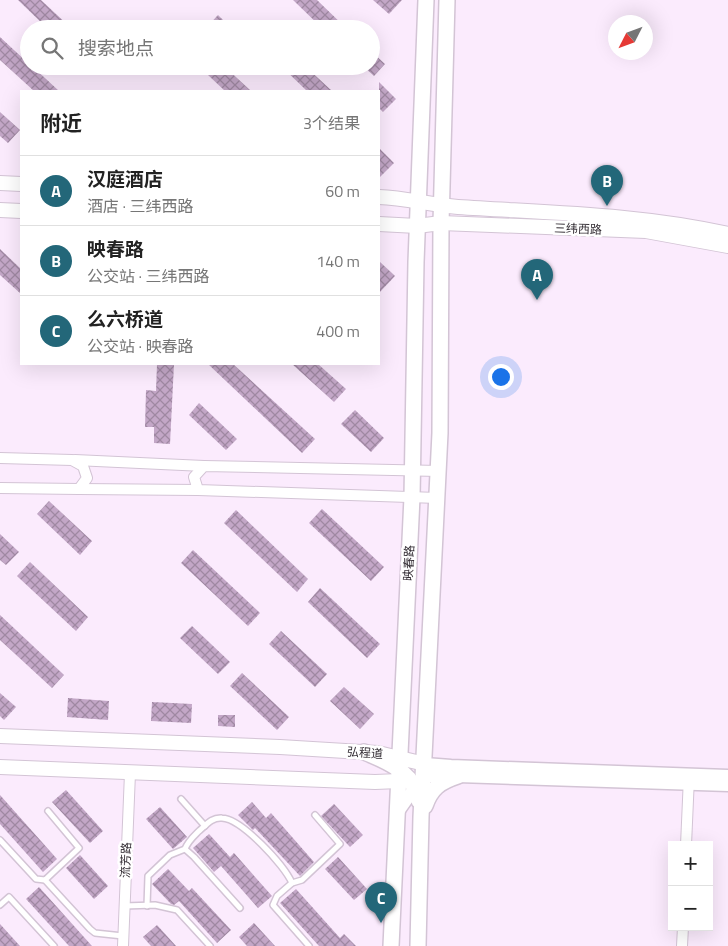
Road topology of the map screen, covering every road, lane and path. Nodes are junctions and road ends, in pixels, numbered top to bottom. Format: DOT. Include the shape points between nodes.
graph roads {
  1 [pos="426,0"];
  2 [pos="447,0"];
  3 [pos="0,183"];
  4 [pos="20,184"];
  5 [pos="380,197"];
  6 [pos="430,204"];
  7 [pos="0,210"];
  8 [pos="20,211"];
  9 [pos="380,224"];
  10 [pos="428,224"];
  11 [pos="728,234"];
  12 [pos="728,246"];
  13 [pos="0,458"];
  14 [pos="72,460"];
  15 [pos="204,466"];
  16 [pos="439,471"];
  17 [pos="412,472"];
  18 [pos="0,488"];
  19 [pos="79,489"];
  20 [pos="198,490"];
  21 [pos="412,498"];
  22 [pos="438,498"];
  23 [pos="0,736"];
  24 [pos="364,752"];
  25 [pos="0,767"];
  26 [pos="457,771"];
  27 [pos="130,773"];
  28 [pos="414,775"];
  29 [pos="728,776"];
  30 [pos="689,778"];
  31 [pos="364,781"];
  32 [pos="728,785"];
  33 [pos="181,799"];
  34 [pos="48,812"];
  35 [pos="397,813"];
  36 [pos="315,815"];
  37 [pos="421,817"];
  38 [pos="205,826"];
  39 [pos="0,840"];
  40 [pos="686,841"];
  41 [pos="185,849"];
  42 [pos="45,880"];
  43 [pos="292,882"];
  44 [pos="0,905"];
  45 [pos="124,906"];
  46 [pos="147,906"];
  47 [pos="240,908"];
  48 [pos="683,931"];
  49 [pos="123,941"];
  50 [pos="54,946"];
  51 [pos="210,946"];
  52 [pos="309,946"];
  53 [pos="391,946"];
  54 [pos="418,946"];
  55 [pos="682,946"];
  1 -- 6 [label="main road, 映春路"];
  2 -- 6 [label="main road, 映春路"];
  3 -- 4 [label="main road"];
  5 -- 6 [label="main road, 三纬西路"];
  6 -- 10 [label="main road, 映春路"];
  6 -- 10 [label="main road, 映春路"];
  6 -- 11 [label="main road, 三纬西路" via="651,220"];
  7 -- 8 [label="main road"];
  9 -- 10 [label="main road, 三纬西路"];
  10 -- 12 [label="main road, 三纬西路" via="646,231"];
  10 -- 16 [label="main road, 映春路" via="440,433"];
  10 -- 17 [label="main road, 映春路"];
  13 -- 14 [label="street"];
  14 -- 15 [label="street"];
  14 -- 19 [label="street" via="83,466 87,478"];
  15 -- 17 [label="street"];
  15 -- 20 [label="street" via="194,477"];
  16 -- 17 [label="street"];
  16 -- 22 [label="main road, 映春路"];
  17 -- 21 [label="main road, 映春路"];
  18 -- 19 [label="street"];
  19 -- 20 [label="street"];
  20 -- 21 [label="street"];
  21 -- 22 [label="street"];
  21 -- 28 [label="main road, 映春路"];
  22 -- 28 [label="main road, 映春路"];
  23 -- 24 [label="main road, 弘程道"];
  24 -- 28 [label="main road"];
  25 -- 27 [label="main road"];
  26 -- 28 [label="street"];
  26 -- 30 [label="street"];
  26 -- 37 [label="main road" via="435,786"];
  27 -- 31 [label="main road"];
  27 -- 45 [label="street, 流芳路"];
  28 -- 31 [label="main road"];
  28 -- 35 [label="main road, 映春路"];
  28 -- 37 [label="main road, 映春路"];
  29 -- 30 [label="street"];
  30 -- 32 [label="street"];
  30 -- 40 [label="street"];
  31 -- 35 [label="main road" via="390,793"];
  33 -- 38 [label="lane"];
  34 -- 42 [label="lane" via="79,848"];
  35 -- 53 [label="main road, 映春路"];
  36 -- 43 [label="lane" via="340,844 302,880"];
  37 -- 54 [label="main road, 映春路"];
  38 -- 41 [label="lane" via="188,841"];
  38 -- 43 [label="lane" via="220,817 233,820 259,842"];
  39 -- 42 [label="lane" via="36,879"];
  41 -- 46 [label="lane" via="170,855 148,876"];
  41 -- 47 [label="lane"];
  42 -- 49 [label="lane" via="95,933"];
  43 -- 52 [label="lane" via="277,896 273,905"];
  44 -- 50 [label="lane" via="9,897"];
  45 -- 46 [label="lane"];
  45 -- 49 [label="street, 流芳路"];
  46 -- 51 [label="lane" via="177,910"];
  48 -- 55 [label="street"];
}
